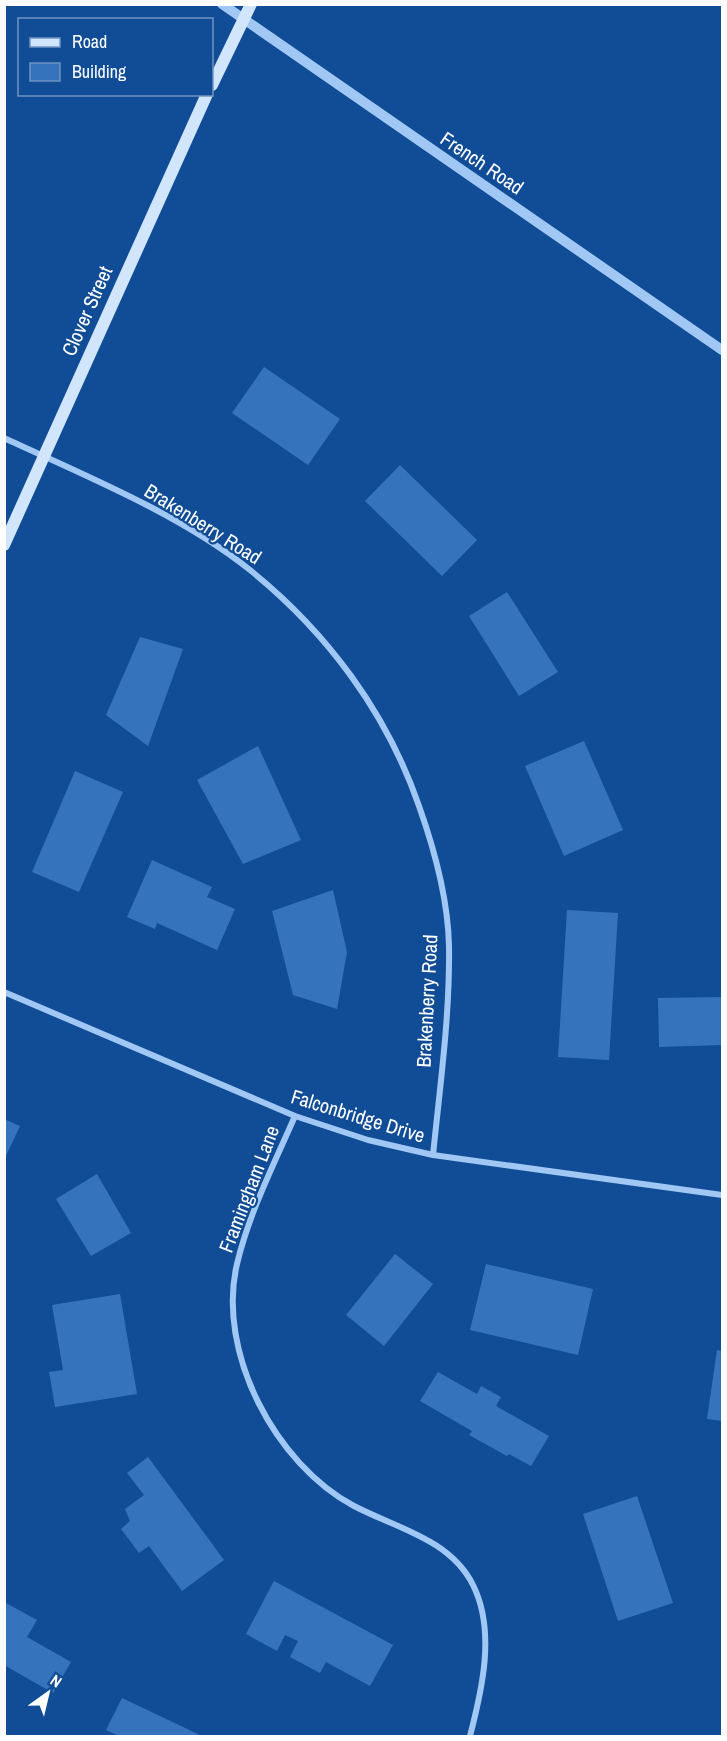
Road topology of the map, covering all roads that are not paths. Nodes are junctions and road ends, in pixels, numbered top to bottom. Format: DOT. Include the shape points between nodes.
graph roads {
  1 [pos="222,4"];
  2 [pos="251,4"];
  3 [pos="243,20"];
  4 [pos="213,83"];
  5 [pos="206,96"];
  6 [pos="723,350"];
  7 [pos="4,438"];
  8 [pos="44,456"];
  9 [pos="4,545"];
  10 [pos="4,992"];
  11 [pos="295,1116"];
  12 [pos="433,1155"];
  13 [pos="723,1195"];
  14 [pos="470,1737"];
  1 -- 3 [label="street, French Road"];
  2 -- 3 [label="main road"];
  3 -- 4 [label="main road"];
  3 -- 6 [label="street, French Road"];
  5 -- 8 [label="main road, Clover Street"];
  7 -- 8 [label="street, Brakenberry Road"];
  8 -- 9 [label="main road, Clover Street"];
  8 -- 12 [label="street, Brakenberry Road" via="191,531 249,569 334,652 367,699 412,786 443,886 449,945 448,1004"];
  10 -- 11 [label="street, Falconbridge Drive"];
  11 -- 12 [label="street, Falconbridge Drive" via="368,1140"];
  11 -- 14 [label="street, Framingham Lane" via="249,1224 236,1266 234,1307 250,1385 267,1422 294,1458 322,1485 350,1504 426,1539 462,1568 473,1584 484,1624 484,1650 483,1676"];
  12 -- 13 [label="street, Falconbridge Drive"];
}
